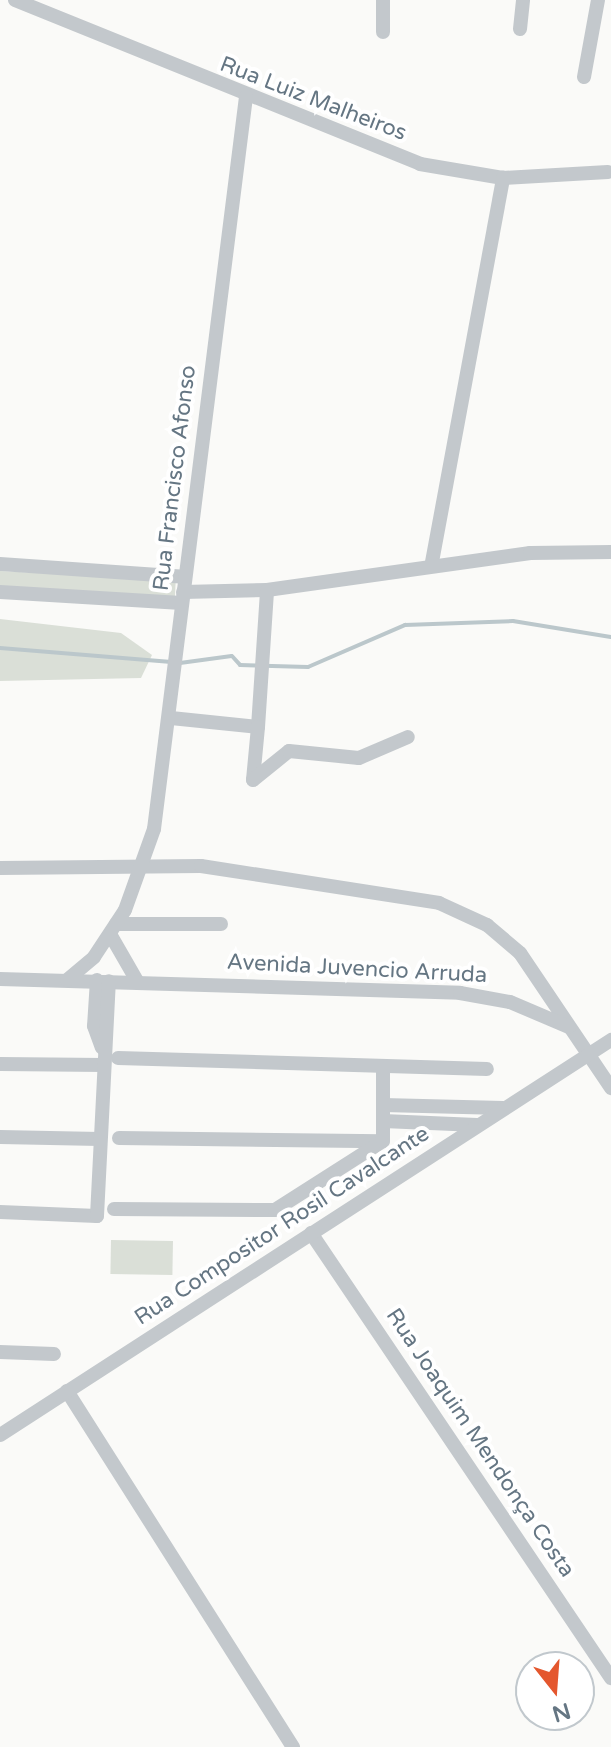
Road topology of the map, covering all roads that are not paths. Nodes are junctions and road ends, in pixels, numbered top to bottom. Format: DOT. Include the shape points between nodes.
graph roads {
  1 [pos="15,0"];
  2 [pos="383,0"];
  3 [pos="523,0"];
  4 [pos="598,0"];
  5 [pos="520,29"];
  6 [pos="383,32"];
  7 [pos="584,77"];
  8 [pos="246,97"];
  9 [pos="608,172"];
  10 [pos="503,178"];
  11 [pos="611,552"];
  12 [pos="432,562"];
  13 [pos="0,564"];
  14 [pos="184,577"];
  15 [pos="267,590"];
  16 [pos="0,592"];
  17 [pos="183,598"];
  18 [pos="171,718"];
  19 [pos="258,727"];
  20 [pos="408,737"];
  21 [pos="144,864"];
  22 [pos="0,868"];
  23 [pos="221,924"];
  24 [pos="113,929"];
  25 [pos="0,979"];
  26 [pos="67,980"];
  27 [pos="103,980"];
  28 [pos="137,981"];
  29 [pos="569,1027"];
  30 [pos="611,1040"];
  31 [pos="587,1053"];
  32 [pos="108,1058"];
  33 [pos="0,1064"];
  34 [pos="383,1066"];
  35 [pos="487,1069"];
  36 [pos="611,1088"];
  37 [pos="383,1105"];
  38 [pos="504,1108"];
  39 [pos="383,1121"];
  40 [pos="477,1125"];
  41 [pos="0,1137"];
  42 [pos="119,1138"];
  43 [pos="100,1139"];
  44 [pos="383,1141"];
  45 [pos="114,1209"];
  46 [pos="0,1212"];
  47 [pos="311,1233"];
  48 [pos="0,1352"];
  49 [pos="54,1354"];
  50 [pos="67,1391"];
  51 [pos="0,1435"];
  52 [pos="611,1678"];
  53 [pos="293,1747"];
  1 -- 8 [label="street, Rua Luiz Malheiros"];
  2 -- 6 [label="street"];
  3 -- 5 [label="street"];
  4 -- 7 [label="street"];
  8 -- 10 [label="street, Rua Luiz Malheiros" via="420,164"];
  8 -- 14 [label="street, Rua Francisco Afonso"];
  9 -- 10 [label="street, Rua Luiz Malheiros"];
  10 -- 12 [label="street"];
  11 -- 12 [label="street"];
  12 -- 15 [label="street"];
  13 -- 14 [label="street"];
  14 -- 17 [label="street, Rua Francisco Afonso"];
  15 -- 17 [label="street"];
  15 -- 19 [label="street"];
  16 -- 17 [label="street"];
  17 -- 18 [label="street, Rua Francisco Afonso"];
  18 -- 19 [label="street"];
  18 -- 21 [label="street, Rua Francisco Afonso"];
  19 -- 20 [label="street" via="253,780 289,751 359,758"];
  21 -- 22 [label="street"];
  21 -- 24 [label="street, Rua Francisco Afonso"];
  21 -- 29 [label="street" via="414,897 466,913 520,953"];
  23 -- 24 [label="street"];
  24 -- 26 [label="street, Rua Francisco Afonso"];
  24 -- 28 [label="street"];
  25 -- 26 [label="street"];
  26 -- 27 [label="street, Avenida Juvencio Arruda"];
  27 -- 28 [label="street, Avenida Juvencio Arruda"];
  27 -- 32 [label="street"];
  28 -- 29 [label="street, Avenida Juvencio Arruda" via="484,995"];
  29 -- 31 [label="street"];
  30 -- 31 [label="street, Rua Compositor Rosil Cavalcante"];
  31 -- 36 [label="street"];
  31 -- 38 [label="street, Rua Compositor Rosil Cavalcante"];
  32 -- 33 [label="street"];
  32 -- 34 [label="street"];
  32 -- 43 [label="street"];
  34 -- 35 [label="street"];
  34 -- 37 [label="street"];
  37 -- 38 [label="street"];
  37 -- 39 [label="street"];
  38 -- 40 [label="street, Rua Compositor Rosil Cavalcante"];
  39 -- 40 [label="street"];
  39 -- 44 [label="street"];
  40 -- 47 [label="street, Rua Compositor Rosil Cavalcante"];
  41 -- 43 [label="street"];
  42 -- 44 [label="street"];
  43 -- 46 [label="street" via="97,1216"];
  44 -- 45 [label="street" via="275,1210"];
  47 -- 50 [label="street, Rua Compositor Rosil Cavalcante"];
  47 -- 52 [label="street, Rua Joaquim Mendonça Costa"];
  48 -- 49 [label="street"];
  50 -- 51 [label="street, Rua Compositor Rosil Cavalcante"];
  50 -- 53 [label="street"];
}
